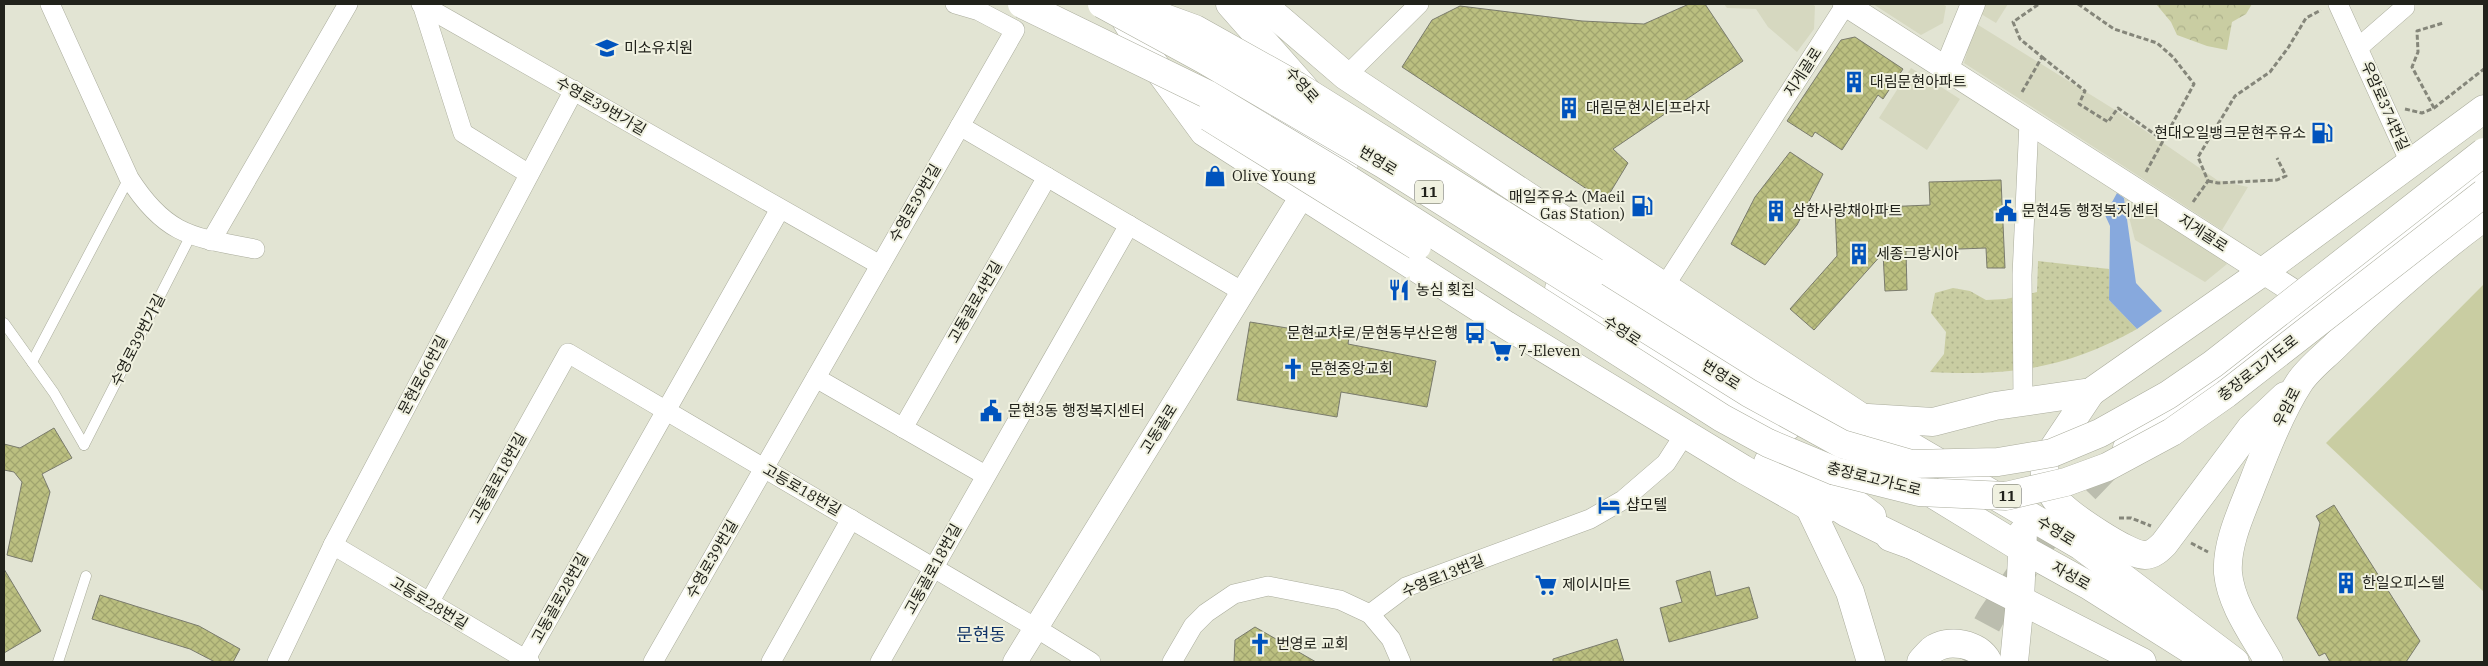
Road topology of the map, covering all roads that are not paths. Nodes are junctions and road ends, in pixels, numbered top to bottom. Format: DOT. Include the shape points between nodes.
graph roads {
  1 [pos="348,4"];
  2 [pos="422,4"];
  3 [pos="955,4"];
  4 [pos="1102,4"];
  5 [pos="1116,4"];
  6 [pos="1124,4"];
  7 [pos="1162,4"];
  8 [pos="1230,4"];
  9 [pos="1262,4"];
  10 [pos="1419,4"];
  11 [pos="1846,4"];
  12 [pos="1973,4"];
  13 [pos="2405,4"];
  14 [pos="49,5"];
  15 [pos="2332,6"];
  16 [pos="1019,12"];
  17 [pos="2359,47"];
  18 [pos="1946,70"];
  19 [pos="1346,76"];
  20 [pos="574,90"];
  21 [pos="2484,109"];
  22 [pos="2020,116"];
  23 [pos="960,126"];
  24 [pos="2484,152"];
  25 [pos="2411,165"];
  26 [pos="2484,172"];
  27 [pos="529,174"];
  28 [pos="1047,177"];
  29 [pos="129,178"];
  30 [pos="2484,193"];
  31 [pos="1302,196"];
  32 [pos="780,209"];
  33 [pos="2484,217"];
  34 [pos="1129,225"];
  35 [pos="191,236"];
  36 [pos="211,240"];
  37 [pos="255,249"];
  38 [pos="880,265"];
  39 [pos="2264,271"];
  40 [pos="1493,273"];
  41 [pos="1664,287"];
  42 [pos="1243,292"];
  43 [pos="2313,304"];
  44 [pos="4,323"];
  45 [pos="2352,329"];
  46 [pos="568,353"];
  47 [pos="32,362"];
  48 [pos="816,378"];
  49 [pos="2299,383"];
  50 [pos="2091,392"];
  51 [pos="1749,393"];
  52 [pos="1793,397"];
  53 [pos="2023,402"];
  54 [pos="665,410"];
  55 [pos="1861,417"];
  56 [pos="903,428"];
  57 [pos="1686,432"];
  58 [pos="2124,450"];
  59 [pos="2044,463"];
  60 [pos="764,468"];
  61 [pos="985,475"];
  62 [pos="1797,481"];
  63 [pos="1929,492"];
  64 [pos="1810,507"];
  65 [pos="2026,512"];
  66 [pos="851,519"];
  67 [pos="333,545"];
  68 [pos="1912,545"];
  69 [pos="2021,548"];
  70 [pos="934,568"];
  71 [pos="86,576"];
  72 [pos="2020,600"];
  73 [pos="429,603"];
  74 [pos="1370,614"];
  75 [pos="1036,628"];
  76 [pos="526,661"];
  77 [pos="58,662"];
  78 [pos="277,662"];
  79 [pos="653,662"];
  80 [pos="770,662"];
  81 [pos="880,662"];
  82 [pos="1015,662"];
  83 [pos="1091,662"];
  84 [pos="1172,662"];
  85 [pos="1400,662"];
  86 [pos="1871,662"];
  87 [pos="1921,662"];
  88 [pos="1988,662"];
  89 [pos="2014,662"];
  90 [pos="2142,662"];
  91 [pos="2210,662"];
  92 [pos="2235,662"];
  93 [pos="2269,662"];
  1 -- 36 [label="street"];
  2 -- 20 [label="street, 수영로39번가길"];
  2 -- 27 [label="street, 수영로39번가길" via="462,133"];
  3 -- 16 [label="street" via="979,11"];
  4 -- 51 [label="main road, 번영로 / 11, bridge" via="1383,164"];
  5 -- 31 [label="main road" via="1141,46 1204,132"];
  6 -- 52 [label="main road, bridge" via="1195,29 1289,81"];
  7 -- 68 [label="main road, 수영로" via="1303,135 1392,198 1753,428"];
  8 -- 63 [label="main road, 수영로" via="1343,132 1556,288 1728,400"];
  9 -- 19 [label="main road, 수영로"];
  10 -- 19 [label="street"];
  11 -- 18 [label="street, 지게골로"];
  11 -- 41 [label="street, 지게골로"];
  12 -- 18 [label="street"];
  13 -- 17 [label="street, 우암로374번길"];
  14 -- 29 [label="street"];
  15 -- 17 [label="street, 우암로374번길"];
  16 -- 23 [label="street, 수영로39번길"];
  16 -- 40 [label="main road, 번영로 / 11, bridge" via="1207,94 1338,173"];
  16 -- 62 [label="main road, bridge" via="1128,68"];
  17 -- 25 [label="street, 우암로374번길"];
  18 -- 22 [label="street, 지게골로"];
  19 -- 41 [label="main road, 수영로"];
  20 -- 27 [label="street, 문현로66번길"];
  20 -- 32 [label="street, 수영로39번가길"];
  21 -- 25 [label="main road"];
  22 -- 39 [label="street, 지게골로"];
  22 -- 53 [label="street"];
  23 -- 28 [label="street"];
  23 -- 38 [label="street, 수영로39번길"];
  24 -- 51 [label="main road, 충장로고가도로 / 11, bridge" via="2213,364 2168,395 2100,432 2052,453 1998,462 1911,464 1842,444"];
  25 -- 39 [label="main road"];
  26 -- 43 [label="main road"];
  27 -- 67 [label="street, 문현로66번길"];
  28 -- 34 [label="street"];
  28 -- 56 [label="street, 고동골로4번길"];
  29 -- 35 [label="street" via="144,202 164,222"];
  29 -- 47 [label="lane"];
  30 -- 40 [label="main road, 충장로고가도로 / 11, bridge" via="2226,394 2172,432 2107,467 2066,482 2006,496 1919,492 1835,472 1768,443 1722,418"];
  31 -- 42 [label="street, 고동골로"];
  31 -- 57 [label="main road" via="1506,325"];
  32 -- 38 [label="street, 수영로39번가길"];
  32 -- 54 [label="street"];
  33 -- 45 [label="main road, 우암로" via="2438,250"];
  34 -- 42 [label="street"];
  34 -- 61 [label="street"];
  35 -- 36 [label="street"];
  35 -- 47 [label="lane, 수영로39번가길" via="84,445"];
  36 -- 37 [label="street"];
  38 -- 48 [label="street, 수영로39번길"];
  39 -- 43 [label="street, 지게골로"];
  39 -- 50 [label="main road"];
  41 -- 55 [label="main road, 수영로"];
  42 -- 75 [label="street, 고동골로"];
  43 -- 45 [label="street, 지게골로"];
  43 -- 58 [label="main road"];
  44 -- 47 [label="lane"];
  45 -- 49 [label="main road, 우암로"];
  46 -- 54 [label="street, 고등로18번길"];
  46 -- 73 [label="street, 고동골로18번길"];
  48 -- 56 [label="street"];
  48 -- 60 [label="street, 수영로39번길"];
  49 -- 59 [label="main road" via="2251,428 2164,544 2146,556 2131,552 2072,515 2057,501 2046,483"];
  49 -- 93 [label="main road, 우암로" via="2266,449 2246,499 2228,562 2234,597"];
  50 -- 53 [label="main road"];
  50 -- 59 [label="main road"];
  52 -- 55 [label="main road"];
  52 -- 63 [label="main road"];
  53 -- 55 [label="main road" via="1933,422"];
  54 -- 60 [label="street, 고등로18번길"];
  54 -- 76 [label="street, 고동골로28번길"];
  55 -- 65 [label="main road, 수영로"];
  56 -- 61 [label="street"];
  57 -- 64 [label="main road"];
  57 -- 74 [label="street, 수영로13번길" via="1666,463 1623,500 1590,519 1406,588"];
  59 -- 65 [label="main road" via="2037,474"];
  60 -- 66 [label="street, 고등로18번길"];
  60 -- 79 [label="street, 수영로39번길"];
  61 -- 70 [label="street, 고동골로18번길"];
  62 -- 64 [label="main road"];
  62 -- 68 [label="main road" via="1846,513"];
  63 -- 69 [label="main road, 자성로"];
  64 -- 68 [label="main road"];
  64 -- 86 [label="main road" via="1850,592"];
  65 -- 69 [label="main road"];
  65 -- 92 [label="main road, 수영로" via="2081,546"];
  66 -- 70 [label="street, 고등로18번길"];
  66 -- 80 [label="street"];
  67 -- 73 [label="street, 고등로28번길"];
  67 -- 78 [label="street, 문현로66번길"];
  68 -- 72 [label="main road"];
  69 -- 72 [label="main road"];
  69 -- 91 [label="main road, 자성로" via="2088,585"];
  70 -- 75 [label="street, 고등로18번길"];
  70 -- 81 [label="street, 고동골로18번길"];
  71 -- 77 [label="lane"];
  72 -- 89 [label="main road"];
  72 -- 90 [label="main road"];
  73 -- 76 [label="street, 고등로28번길"];
  74 -- 84 [label="street" via="1340,600 1268,586 1234,594 1206,613 1194,626"];
  74 -- 85 [label="street" via="1391,639"];
  75 -- 82 [label="street, 고동골로"];
  75 -- 83 [label="street, 고등로18번길"];
  87 -- 88 [label="main road" via="1933,650 1951,642 1970,647 1985,656"];
}
